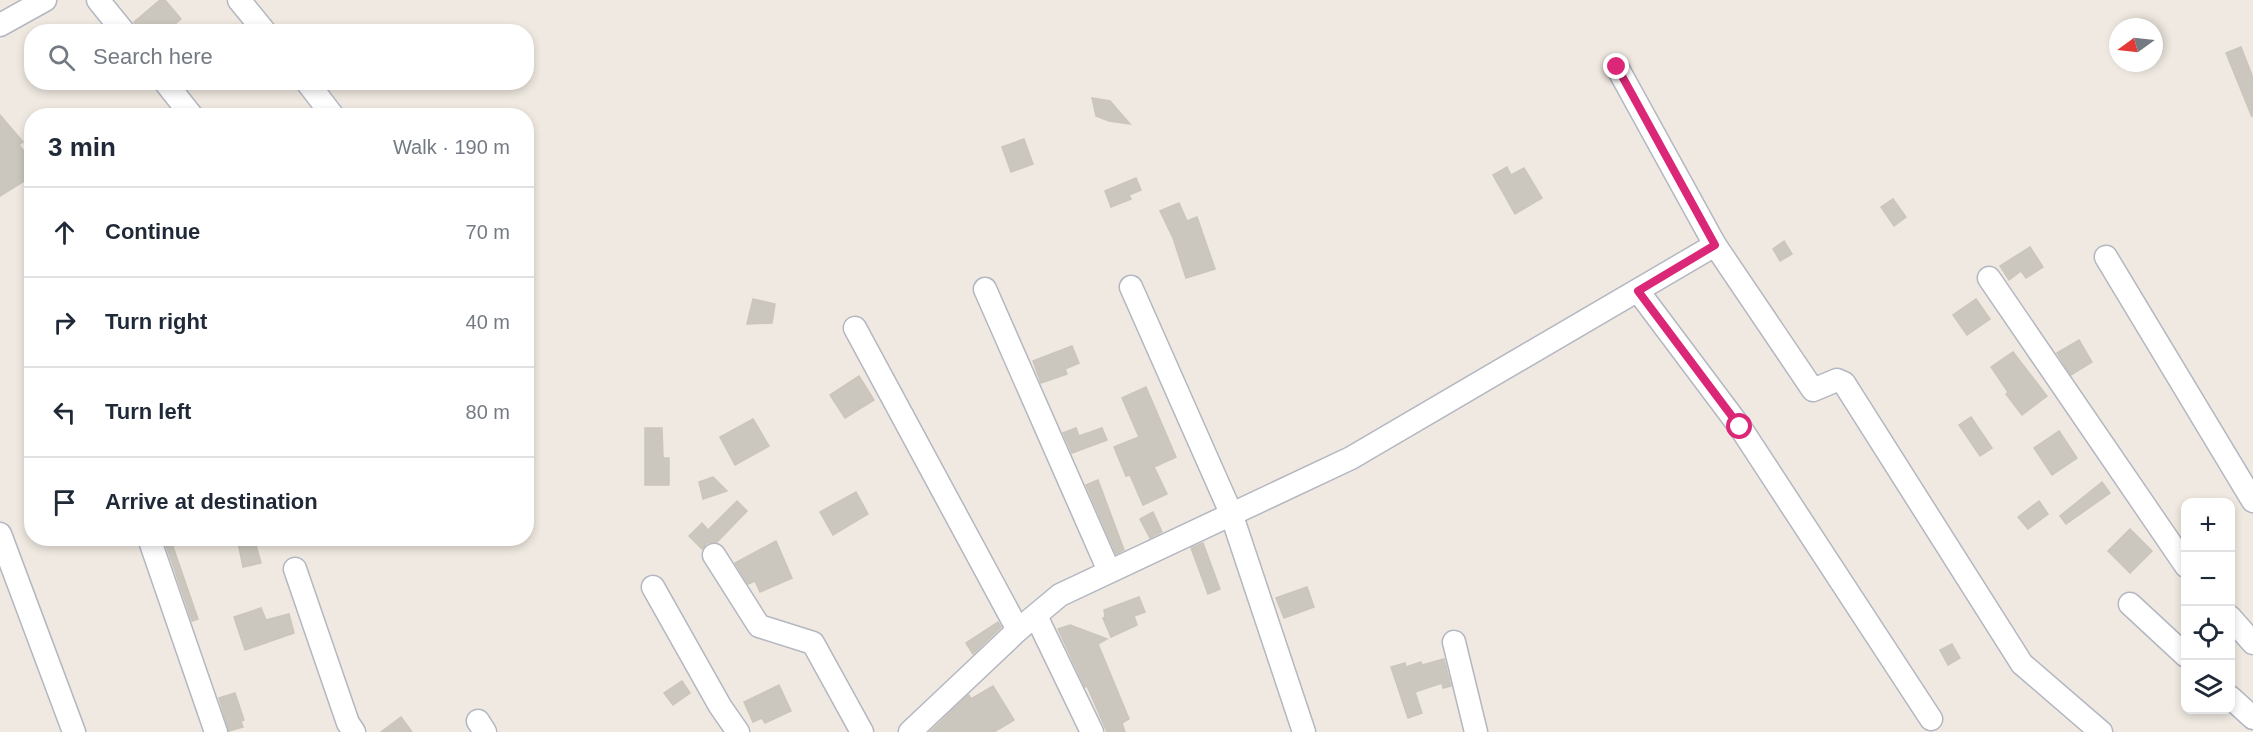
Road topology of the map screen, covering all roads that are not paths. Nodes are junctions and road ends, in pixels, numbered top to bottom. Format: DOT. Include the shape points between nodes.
graph roads {
  1 [pos="45,0"];
  2 [pos="98,0"];
  3 [pos="239,0"];
  4 [pos="117,24"];
  5 [pos="258,24"];
  6 [pos="0,25"];
  7 [pos="1617,67"];
  8 [pos="171,90"];
  9 [pos="313,90"];
  10 [pos="186,108"];
  11 [pos="327,108"];
  12 [pos="1715,245"];
  13 [pos="2106,257"];
  14 [pos="1989,278"];
  15 [pos="1131,287"];
  16 [pos="985,289"];
  17 [pos="1638,291"];
  18 [pos="855,328"];
  19 [pos="2253,501"];
  20 [pos="1231,513"];
  21 [pos="0,534"];
  22 [pos="151,546"];
  23 [pos="714,555"];
  24 [pos="2181,559"];
  25 [pos="295,569"];
  26 [pos="1109,571"];
  27 [pos="653,586"];
  28 [pos="2130,604"];
  29 [pos="1036,616"];
  30 [pos="2235,623"];
  31 [pos="1018,630"];
  32 [pos="1454,642"];
  33 [pos="2253,643"];
  34 [pos="2181,651"];
  35 [pos="2235,702"];
  36 [pos="2253,718"];
  37 [pos="1931,719"];
  38 [pos="74,732"];
  39 [pos="216,732"];
  40 [pos="354,732"];
  41 [pos="738,732"];
  42 [pos="862,732"];
  43 [pos="910,732"];
  44 [pos="1092,732"];
  45 [pos="1304,732"];
  46 [pos="1476,732"];
  47 [pos="2101,732"];
  1 -- 6 [label="street"];
  2 -- 4 [label="street"];
  3 -- 5 [label="street"];
  7 -- 12 [label="street"];
  8 -- 10 [label="street"];
  9 -- 11 [label="street"];
  12 -- 17 [label="street"];
  12 -- 47 [label="street" via="1813,390 1837,380 1845,383 2022,664"];
  13 -- 19 [label="street"];
  14 -- 24 [label="street"];
  15 -- 20 [label="street"];
  16 -- 26 [label="street"];
  17 -- 20 [label="street" via="1351,458"];
  17 -- 37 [label="street" via="1740,427"];
  18 -- 31 [label="street"];
  20 -- 26 [label="street"];
  20 -- 45 [label="street"];
  21 -- 38 [label="street"];
  22 -- 39 [label="street"];
  23 -- 42 [label="street" via="759,626 813,643"];
  25 -- 40 [label="street"];
  26 -- 29 [label="street" via="1060,595"];
  27 -- 41 [label="street"];
  28 -- 34 [label="street"];
  29 -- 31 [label="street"];
  29 -- 44 [label="street"];
  30 -- 33 [label="street"];
  31 -- 43 [label="street"];
  32 -- 46 [label="street"];
  35 -- 36 [label="street"];
}
